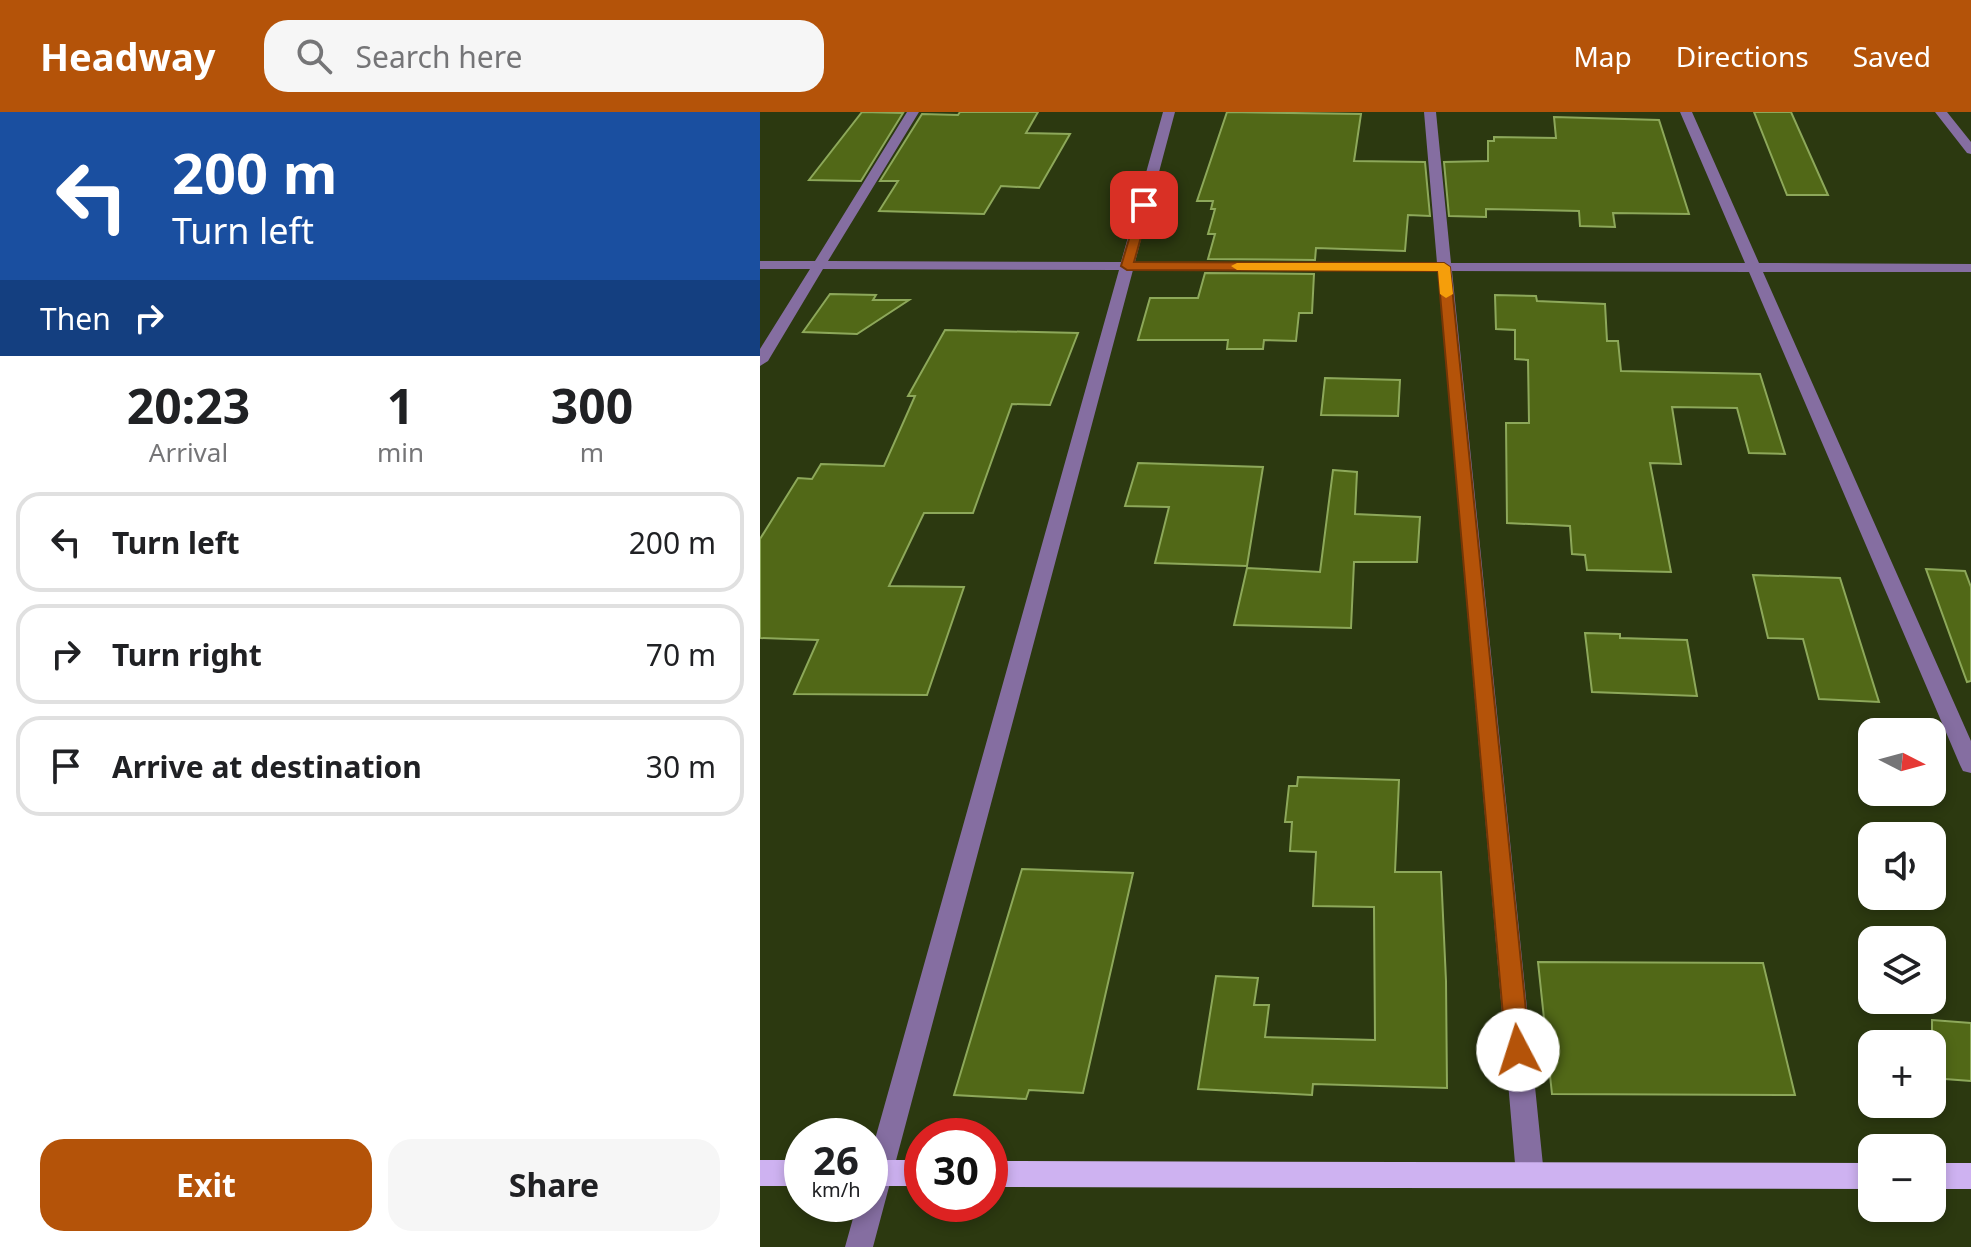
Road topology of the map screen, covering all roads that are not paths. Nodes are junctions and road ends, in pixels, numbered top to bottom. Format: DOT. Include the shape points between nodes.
graph roads {
  1 [pos="913,112"];
  2 [pos="1169,112"];
  3 [pos="1430,112"];
  4 [pos="1686,112"];
  5 [pos="1941,112"];
  6 [pos="1971,150"];
  7 [pos="760,265"];
  8 [pos="819,265"];
  9 [pos="1127,266"];
  10 [pos="1444,267"];
  11 [pos="1754,268"];
  12 [pos="1971,268"];
  13 [pos="760,361"];
  14 [pos="1971,765"];
  15 [pos="888,1123"];
  16 [pos="760,1173"];
  17 [pos="784,1173"];
  18 [pos="1008,1174"];
  19 [pos="1530,1175"];
  20 [pos="1858,1176"];
  21 [pos="1946,1176"];
  22 [pos="1971,1176"];
  23 [pos="864,1222"];
  24 [pos="859,1247"];
  1 -- 8 [label="street"];
  2 -- 9 [label="street"];
  3 -- 10 [label="street"];
  4 -- 11 [label="street"];
  5 -- 6 [label="street"];
  7 -- 8 [label="street"];
  8 -- 9 [label="street"];
  8 -- 13 [label="street"];
  9 -- 10 [label="street"];
  9 -- 15 [label="street"];
  10 -- 11 [label="street"];
  10 -- 19 [label="street"];
  11 -- 12 [label="street"];
  11 -- 14 [label="street"];
  16 -- 17 [label="main road"];
  18 -- 19 [label="main road"];
  19 -- 20 [label="main road"];
  21 -- 22 [label="main road"];
  23 -- 24 [label="street"];
}
